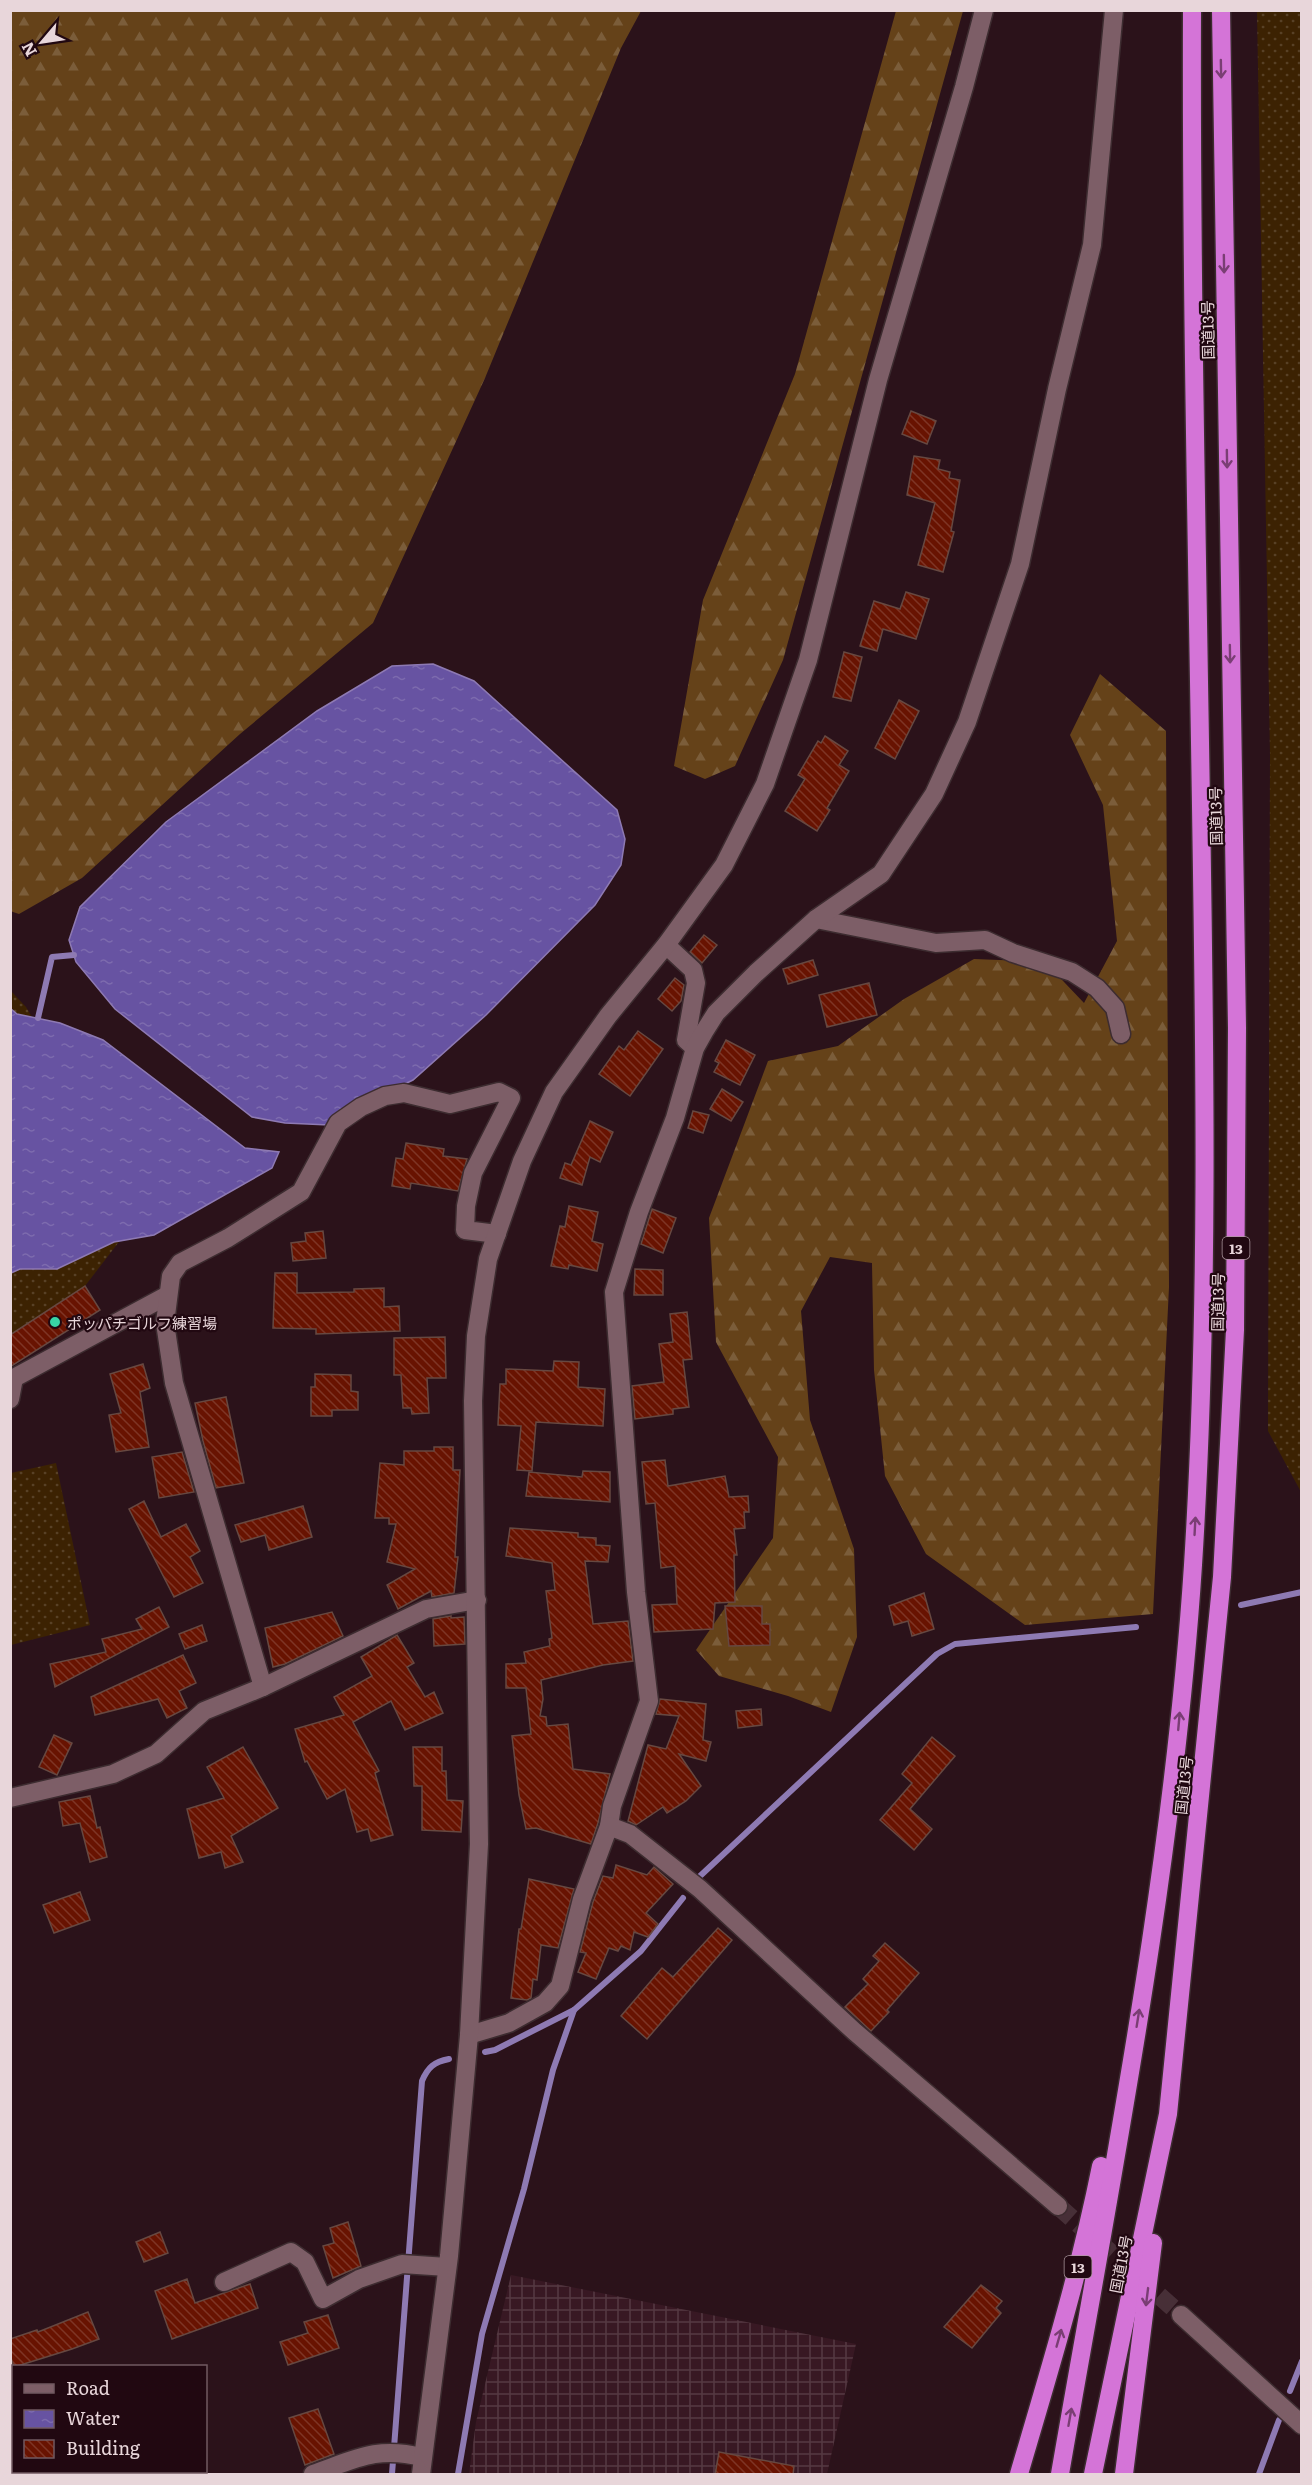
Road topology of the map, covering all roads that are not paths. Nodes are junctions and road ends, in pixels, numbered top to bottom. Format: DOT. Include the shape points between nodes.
graph roads {
  1 [pos="984,10"];
  2 [pos="1113,10"];
  3 [pos="1191,10"];
  4 [pos="1221,10"];
  5 [pos="816,919"];
  6 [pos="666,945"];
  7 [pos="1121,1034"];
  8 [pos="695,1048"];
  9 [pos="497,1234"];
  10 [pos="168,1295"];
  11 [pos="10,1399"];
  12 [pos="477,1600"];
  13 [pos="263,1687"];
  14 [pos="10,1798"];
  15 [pos="609,1826"];
  16 [pos="469,2035"];
  17 [pos="1132,2059"];
  18 [pos="1168,2114"];
  19 [pos="1058,2206"];
  20 [pos="447,2267"];
  21 [pos="224,2282"];
  22 [pos="1181,2315"];
  23 [pos="1302,2425"];
  24 [pos="409,2459"];
  25 [pos="313,2475"];
  26 [pos="1019,2475"];
  27 [pos="1060,2475"];
  28 [pos="1093,2475"];
  29 [pos="1124,2475"];
  1 -- 6 [label="street" via="878,380 808,660 765,784 724,865"];
  2 -- 5 [label="street" via="1092,245 1020,564 967,722 934,795 881,874"];
  17 -- 3 [label="highway, 国道13号 / 13, one-way" via="1174,1781 1193,1567 1205,1318 1205,1013"];
  4 -- 18 [label="highway, 国道13号 / 13, one-way" via="1237,1028 1235,1330 1222,1577"];
  5 -- 7 [label="street" via="936,943 985,940 1072,972 1097,988 1114,1008"];
  5 -- 8 [label="street" via="716,1013"];
  6 -- 8 [label="street" via="693,970 696,983 686,1040"];
  6 -- 9 [label="street" via="608,1016 554,1092 522,1161"];
  8 -- 15 [label="street" via="675,1118 614,1292 635,1581 649,1701 615,1797"];
  9 -- 10 [label="street" via="465,1230 466,1206 472,1173 511,1098 499,1092 450,1104 404,1093 385,1095 338,1123 302,1192 180,1263 171,1276"];
  9 -- 12 [label="street" via="488,1259 476,1336 473,1401"];
  10 -- 11 [label="street" via="14,1378"];
  10 -- 13 [label="street" via="165,1323 174,1383"];
  12 -- 13 [label="street" via="426,1609"];
  12 -- 16 [label="street" via="479,1844"];
  13 -- 14 [label="street" via="204,1711 156,1754 113,1774"];
  15 -- 16 [label="street" via="582,1899 560,1986 544,2003 509,2023"];
  15 -- 19 [label="street" via="630,1834 700,1888 855,2031"];
  16 -- 20 [label="street"];
  26 -- 17 [label="highway, 13, one-way" via="1092,2215 1111,2121"];
  27 -- 17 [label="highway, 国道13号 / 13, one-way"];
  18 -- 28 [label="highway, 国道13号 / 13"];
  18 -- 29 [label="highway, 13, one-way"];
  20 -- 21 [label="street" via="402,2264 359,2279 323,2299 305,2262 291,2252"];
  20 -- 24 [label="street"];
  22 -- 23 [label="street"];
  24 -- 25 [label="street" via="374,2453"];
}
